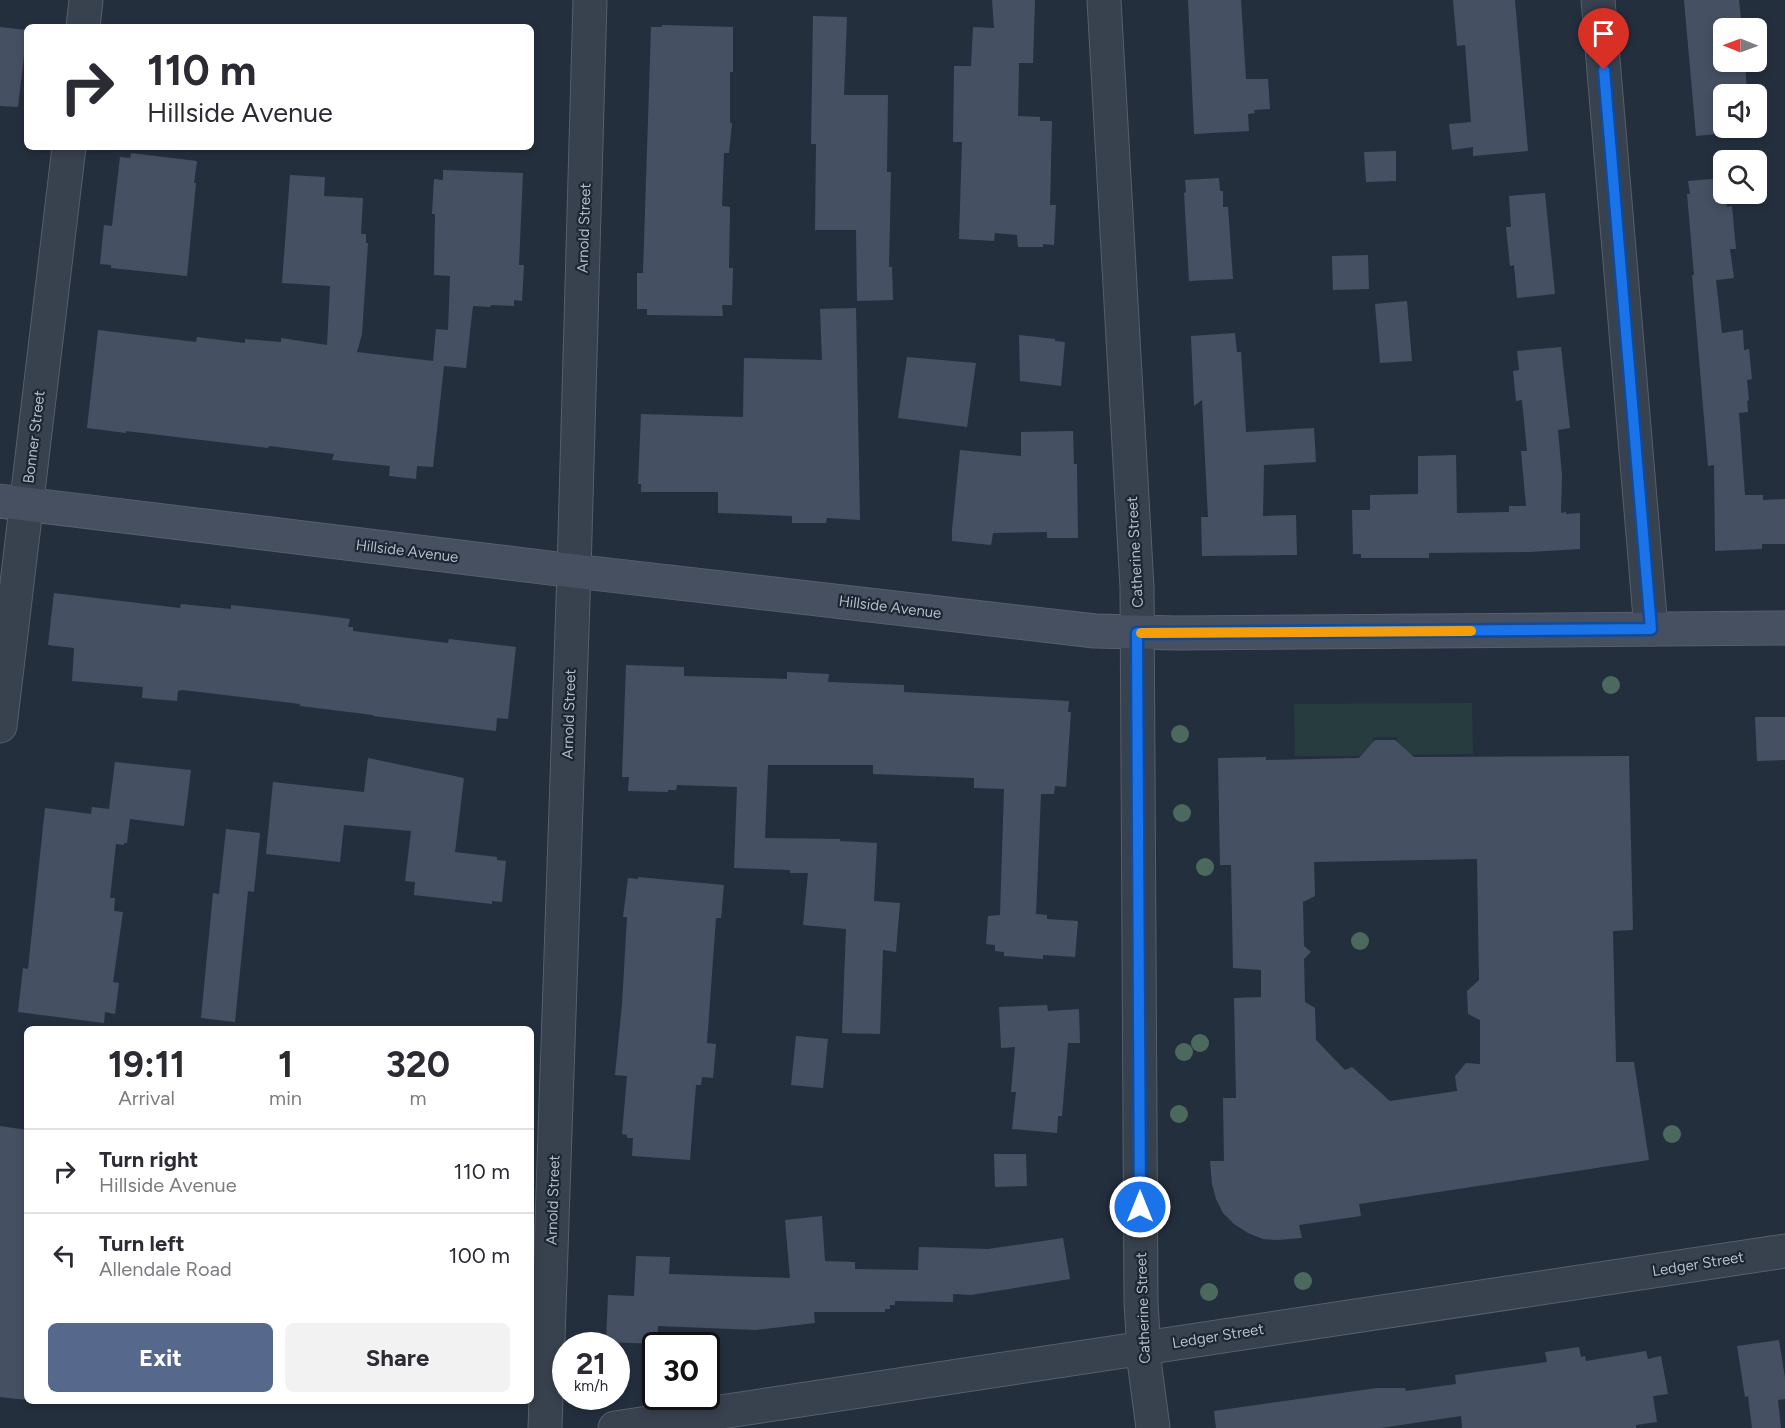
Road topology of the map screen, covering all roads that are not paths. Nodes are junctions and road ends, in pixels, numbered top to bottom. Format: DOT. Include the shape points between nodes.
graph roads {
  1 [pos="86,0"];
  2 [pos="591,0"];
  3 [pos="1104,0"];
  4 [pos="1598,0"];
  5 [pos="83,24"];
  6 [pos="69,150"];
  7 [pos="13,502"];
  8 [pos="574,571"];
  9 [pos="1785,628"];
  10 [pos="1651,629"];
  11 [pos="1137,633"];
  12 [pos="0,726"];
  13 [pos="1785,1251"];
  14 [pos="1143,1348"];
  15 [pos="545,1428"];
  16 [pos="615,1428"];
  17 [pos="1153,1428"];
  1 -- 5 [label="street"];
  2 -- 8 [label="street, Arnold Street"];
  3 -- 11 [label="street, Catherine Street" via="1137,575"];
  4 -- 10 [label="street"];
  6 -- 7 [label="street, Bonner Street"];
  7 -- 8 [label="street, Hillside Avenue"];
  7 -- 12 [label="street, Bonner Street"];
  8 -- 11 [label="street, Hillside Avenue"];
  8 -- 15 [label="street, Arnold Street"];
  9 -- 10 [label="street, Hillside Avenue"];
  10 -- 11 [label="street, Hillside Avenue"];
  11 -- 14 [label="street, Catherine Street"];
  13 -- 14 [label="street, Ledger Street"];
  14 -- 16 [label="street, Ledger Street"];
  14 -- 17 [label="street, Catherine Street"];
}
